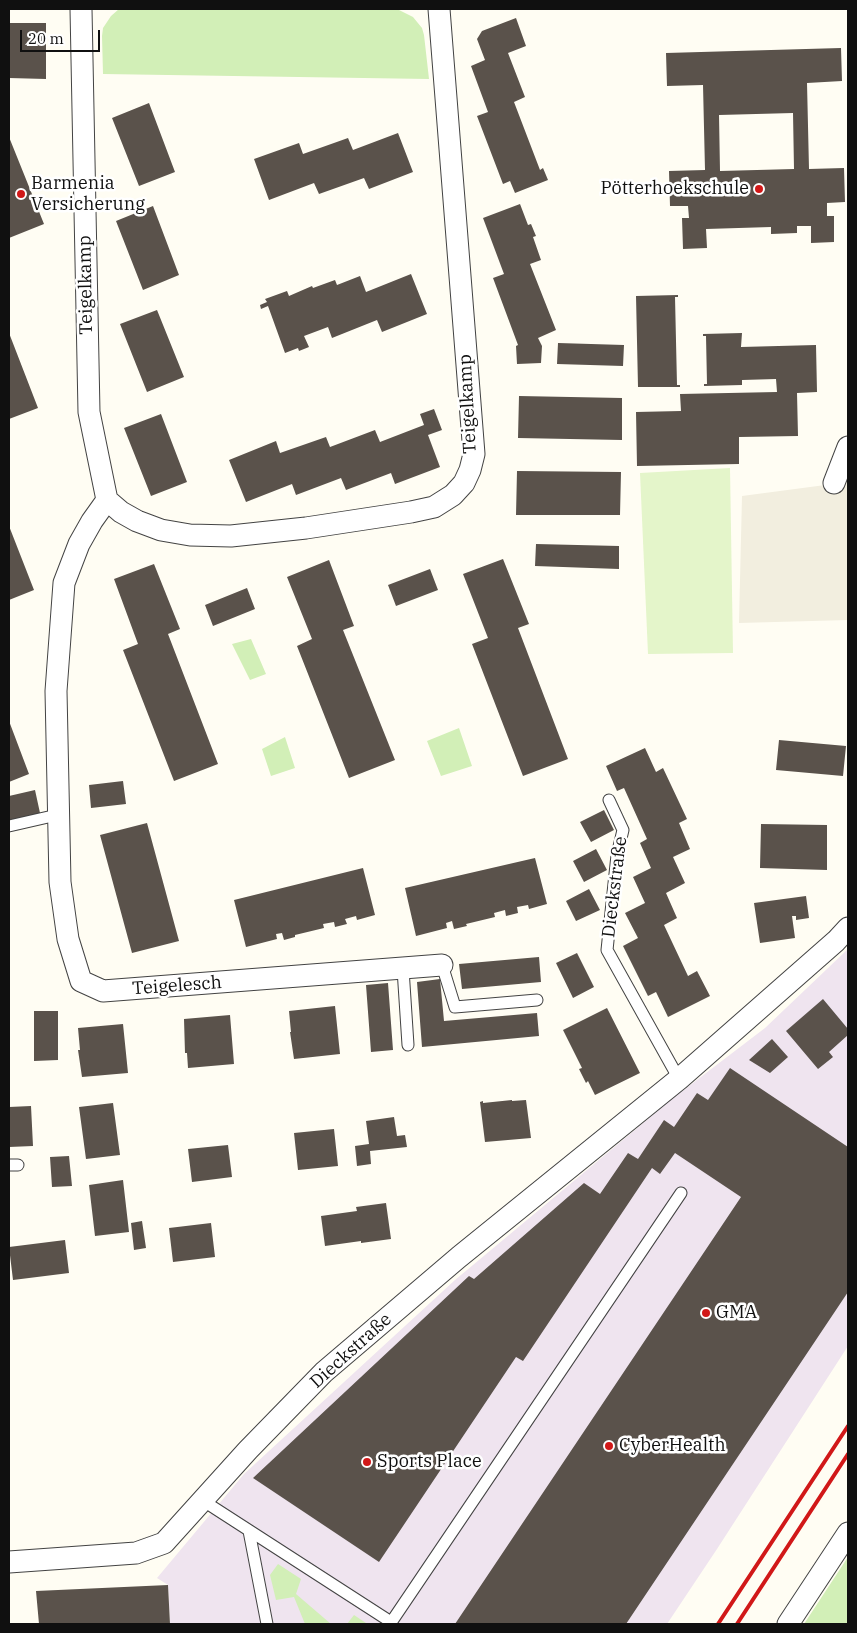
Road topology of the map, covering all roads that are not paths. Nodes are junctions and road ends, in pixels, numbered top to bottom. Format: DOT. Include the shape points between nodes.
graph roads {
  1 [pos="81,9"];
  2 [pos="439,9"];
  3 [pos="848,447"];
  4 [pos="834,483"];
  5 [pos="107,500"];
  6 [pos="609,800"];
  7 [pos="57,815"];
  8 [pos="9,826"];
  9 [pos="848,928"];
  10 [pos="442,964"];
  11 [pos="403,969"];
  12 [pos="537,1000"];
  13 [pos="408,1045"];
  14 [pos="680,1079"];
  15 [pos="680,1193"];
  16 [pos="202,1500"];
  17 [pos="249,1531"];
  18 [pos="848,1534"];
  19 [pos="9,1562"];
  20 [pos="390,1623"];
  21 [pos="267,1624"];
  22 [pos="788,1624"];
  1 -- 5 [label="street, Teigelkamp" via="89,412"];
  2 -- 5 [label="street, Teigelkamp" via="474,454 464,483 434,507 306,528 231,536 190,535 161,530 129,517"];
  3 -- 4 [label="street"];
  5 -- 7 [label="street, Teigelesch" via="79,544 64,583 56,691"];
  6 -- 14 [label="lane, Dieckstraße" via="623,830 617,855 607,950"];
  7 -- 8 [label="lane"];
  7 -- 11 [label="street, Teigelesch" via="60,882 68,939 81,981 103,991"];
  9 -- 14 [label="street, Dieckstraße"];
  10 -- 11 [label="street, Teigelesch"];
  10 -- 12 [label="lane" via="455,1007"];
  11 -- 13 [label="lane"];
  14 -- 16 [label="street, Dieckstraße" via="324,1372"];
  15 -- 20 [label="lane"];
  16 -- 17 [label="lane"];
  16 -- 19 [label="street, Dieckstraße" via="164,1543 136,1553"];
  17 -- 20 [label="lane"];
  17 -- 21 [label="lane"];
  18 -- 22 [label="street"];
}
